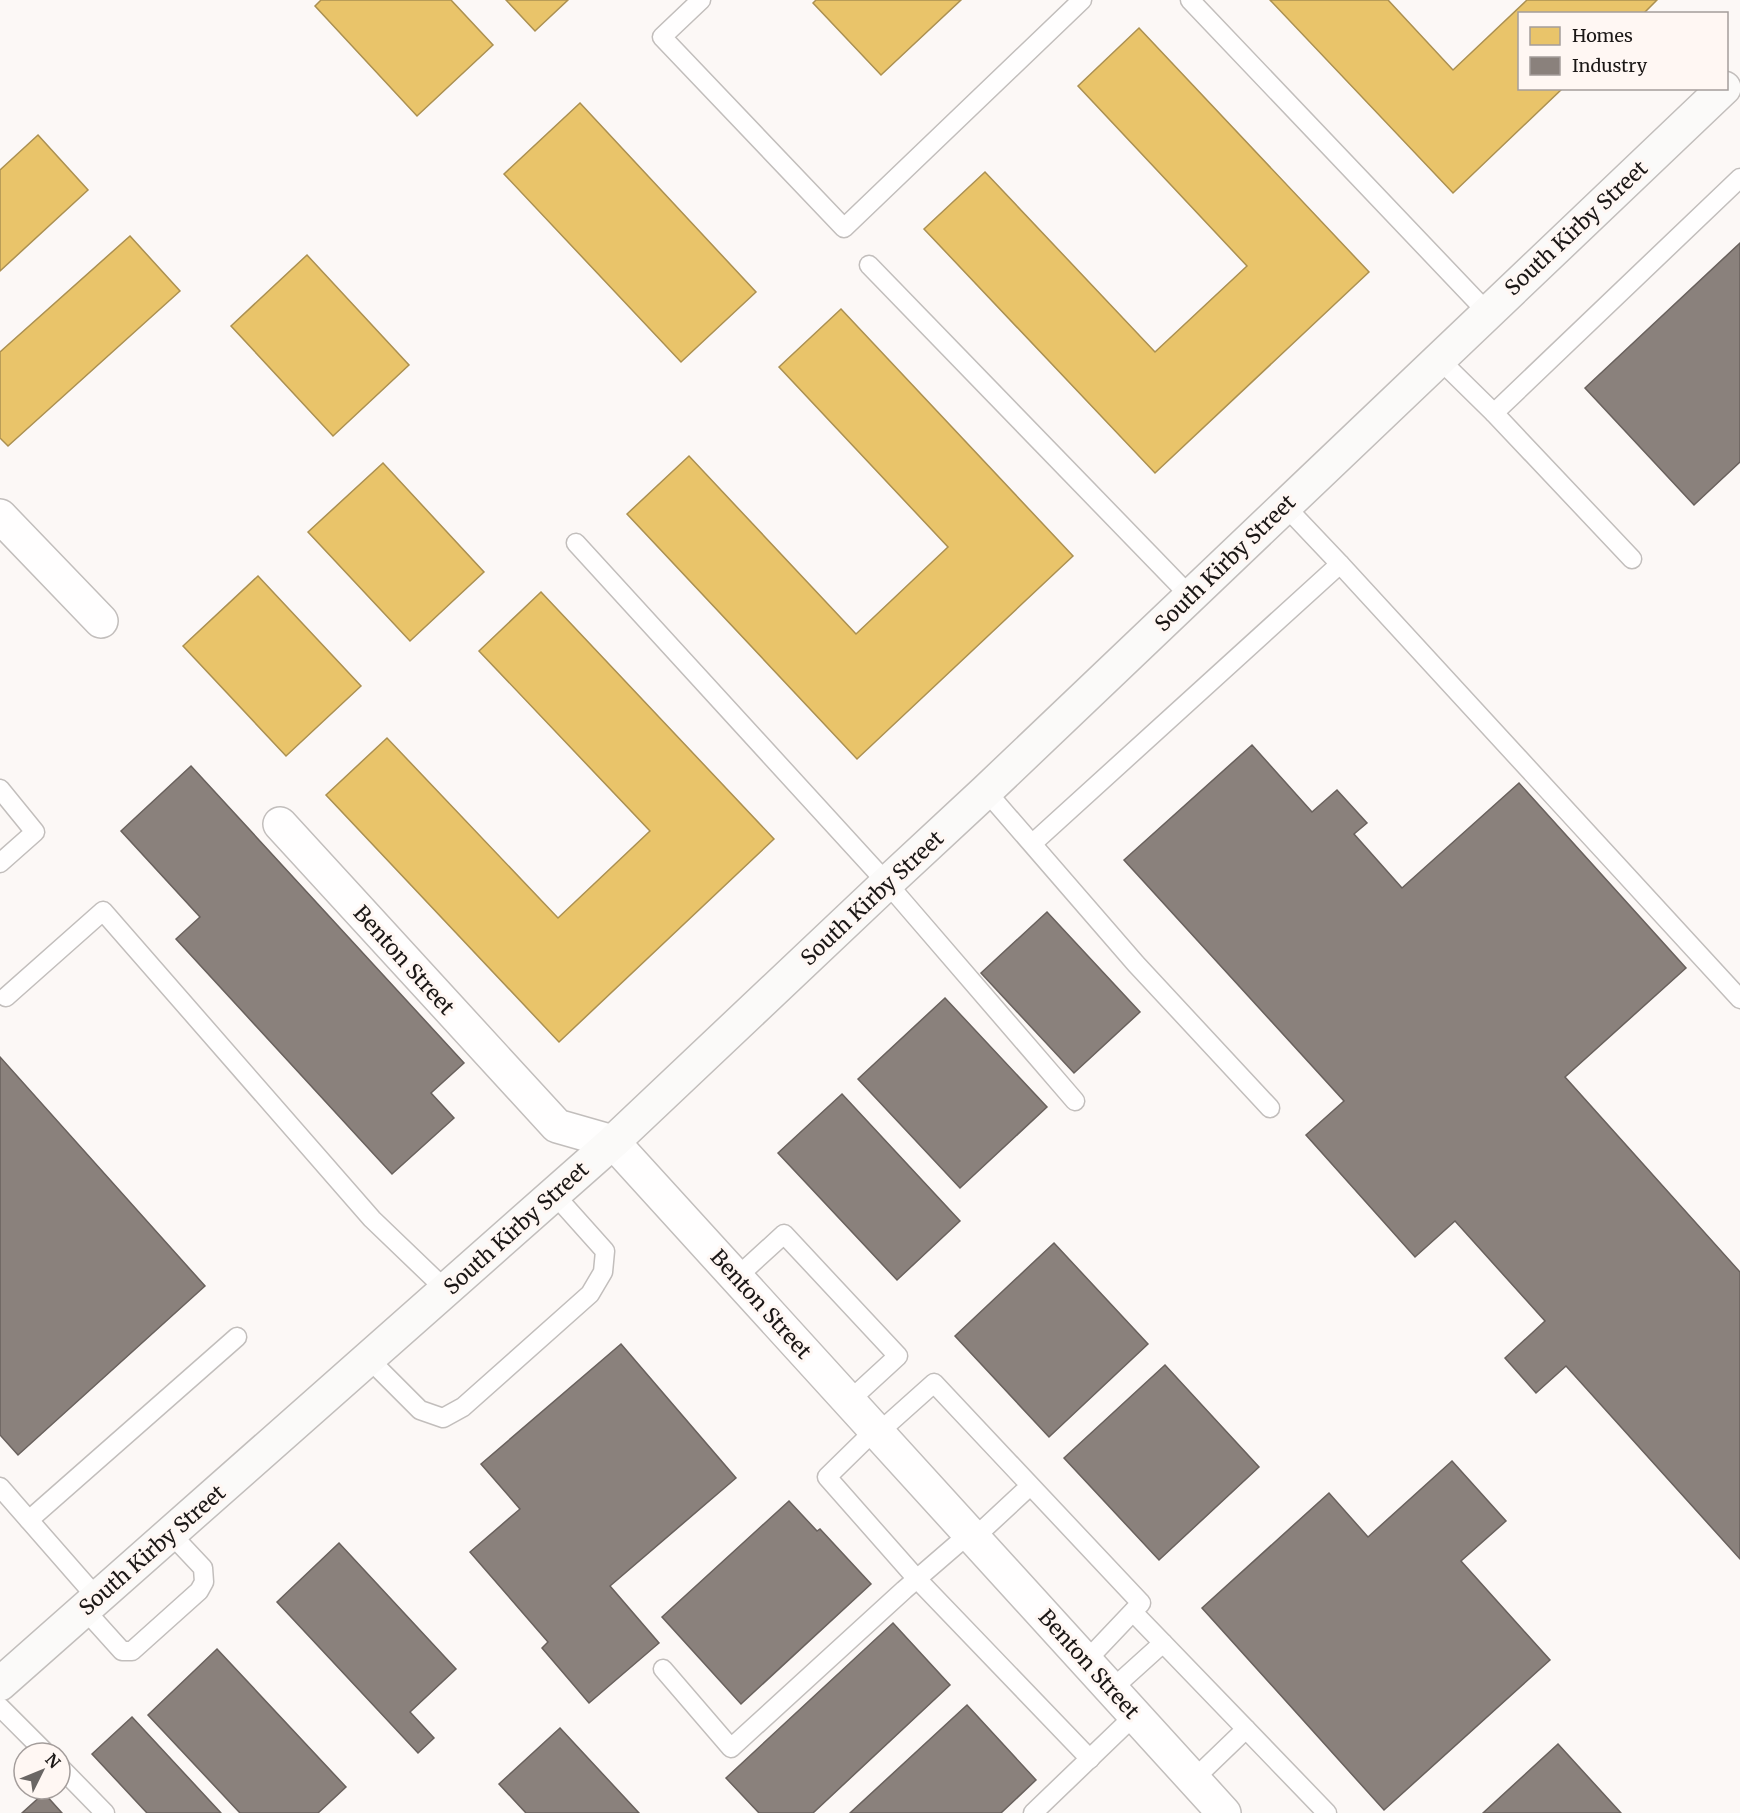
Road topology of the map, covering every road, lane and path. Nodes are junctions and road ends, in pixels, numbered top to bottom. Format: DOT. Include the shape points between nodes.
graph roads {
  1 [pos="701,0"];
  2 [pos="1082,0"];
  3 [pos="1190,0"];
  4 [pos="1740,73"];
  5 [pos="1728,84"];
  6 [pos="1722,90"];
  7 [pos="1740,178"];
  8 [pos="869,264"];
  9 [pos="1488,312"];
  10 [pos="1438,358"];
  11 [pos="1494,413"];
  12 [pos="1285,506"];
  13 [pos="0,516"];
  14 [pos="576,543"];
  15 [pos="1632,559"];
  16 [pos="1340,564"];
  17 [pos="1190,596"];
  18 [pos="101,621"];
  19 [pos="0,789"];
  20 [pos="987,791"];
  21 [pos="280,824"];
  22 [pos="1032,843"];
  23 [pos="0,863"];
  24 [pos="887,883"];
  25 [pos="6,998"];
  26 [pos="1740,999"];
  27 [pos="1075,1101"];
  28 [pos="1270,1108"];
  29 [pos="613,1142"];
  30 [pos="554,1194"];
  31 [pos="736,1277"];
  32 [pos="446,1290"];
  33 [pos="237,1337"];
  34 [pos="369,1359"];
  35 [pos="849,1401"];
  36 [pos="877,1431"];
  37 [pos="1030,1486"];
  38 [pos="0,1487"];
  39 [pos="29,1520"];
  40 [pos="171,1534"];
  41 [pos="972,1536"];
  42 [pos="916,1579"];
  43 [pos="91,1604"];
  44 [pos="1133,1612"];
  45 [pos="1163,1643"];
  46 [pos="1086,1660"];
  47 [pos="663,1669"];
  48 [pos="0,1684"];
  49 [pos="1112,1689"];
  50 [pos="0,1707"];
  51 [pos="1135,1715"];
  52 [pos="1246,1729"];
  53 [pos="34,1741"];
  54 [pos="1090,1759"];
  55 [pos="72,1779"];
  56 [pos="1194,1779"];
  57 [pos="105,1813"];
  58 [pos="1033,1813"];
  59 [pos="1224,1813"];
  60 [pos="1327,1813"];
  1 -- 2 [label="lane" via="662,37 844,228"];
  3 -- 9 [label="lane"];
  4 -- 5 [label="street, South Kirby Street"];
  6 -- 9 [label="street, South Kirby Street"];
  7 -- 11 [label="lane"];
  8 -- 17 [label="lane"];
  9 -- 10 [label="street, South Kirby Street"];
  10 -- 11 [label="lane"];
  10 -- 12 [label="street, South Kirby Street"];
  11 -- 15 [label="lane"];
  12 -- 16 [label="lane"];
  12 -- 17 [label="street, South Kirby Street"];
  13 -- 18 [label="street"];
  14 -- 24 [label="lane"];
  16 -- 22 [label="lane"];
  16 -- 26 [label="lane"];
  17 -- 20 [label="street, South Kirby Street"];
  19 -- 23 [label="lane" via="34,832"];
  20 -- 22 [label="lane"];
  20 -- 24 [label="street, South Kirby Street"];
  21 -- 29 [label="street, Benton Street" via="557,1126"];
  22 -- 28 [label="lane" via="1136,964"];
  24 -- 27 [label="lane"];
  24 -- 29 [label="street, South Kirby Street"];
  25 -- 32 [label="lane" via="103,911 372,1219"];
  29 -- 30 [label="street, South Kirby Street"];
  29 -- 31 [label="street, Benton Street"];
  30 -- 32 [label="street, South Kirby Street"];
  30 -- 34 [label="lane" via="605,1251 603,1272 590,1294 463,1407 443,1418 420,1410"];
  31 -- 35 [label="street, Benton Street"];
  31 -- 35 [label="lane" via="784,1234 898,1356"];
  32 -- 34 [label="street, South Kirby Street"];
  33 -- 39 [label="lane"];
  34 -- 40 [label="street, South Kirby Street"];
  35 -- 36 [label="street, Benton Street"];
  36 -- 37 [label="lane" via="934,1383"];
  36 -- 41 [label="street, Benton Street"];
  36 -- 42 [label="lane" via="827,1478"];
  37 -- 41 [label="lane"];
  37 -- 44 [label="lane" via="1142,1603"];
  38 -- 39 [label="lane"];
  39 -- 43 [label="lane"];
  40 -- 43 [label="street, South Kirby Street"];
  40 -- 43 [label="lane" via="203,1568 204,1582 199,1591 132,1651 122,1651"];
  41 -- 42 [label="lane"];
  41 -- 46 [label="street, Benton Street"];
  42 -- 47 [label="lane" via="731,1748"];
  42 -- 54 [label="lane"];
  43 -- 48 [label="street, South Kirby Street"];
  44 -- 45 [label="lane"];
  44 -- 46 [label="lane"];
  45 -- 49 [label="lane"];
  45 -- 52 [label="lane"];
  46 -- 49 [label="street, Benton Street"];
  49 -- 51 [label="street, Benton Street"];
  50 -- 53 [label="lane"];
  51 -- 54 [label="lane"];
  51 -- 56 [label="street, Benton Street"];
  52 -- 56 [label="lane"];
  52 -- 60 [label="lane"];
  54 -- 58 [label="lane"];
  55 -- 57 [label="lane"];
  56 -- 59 [label="street, Benton Street"];
}
